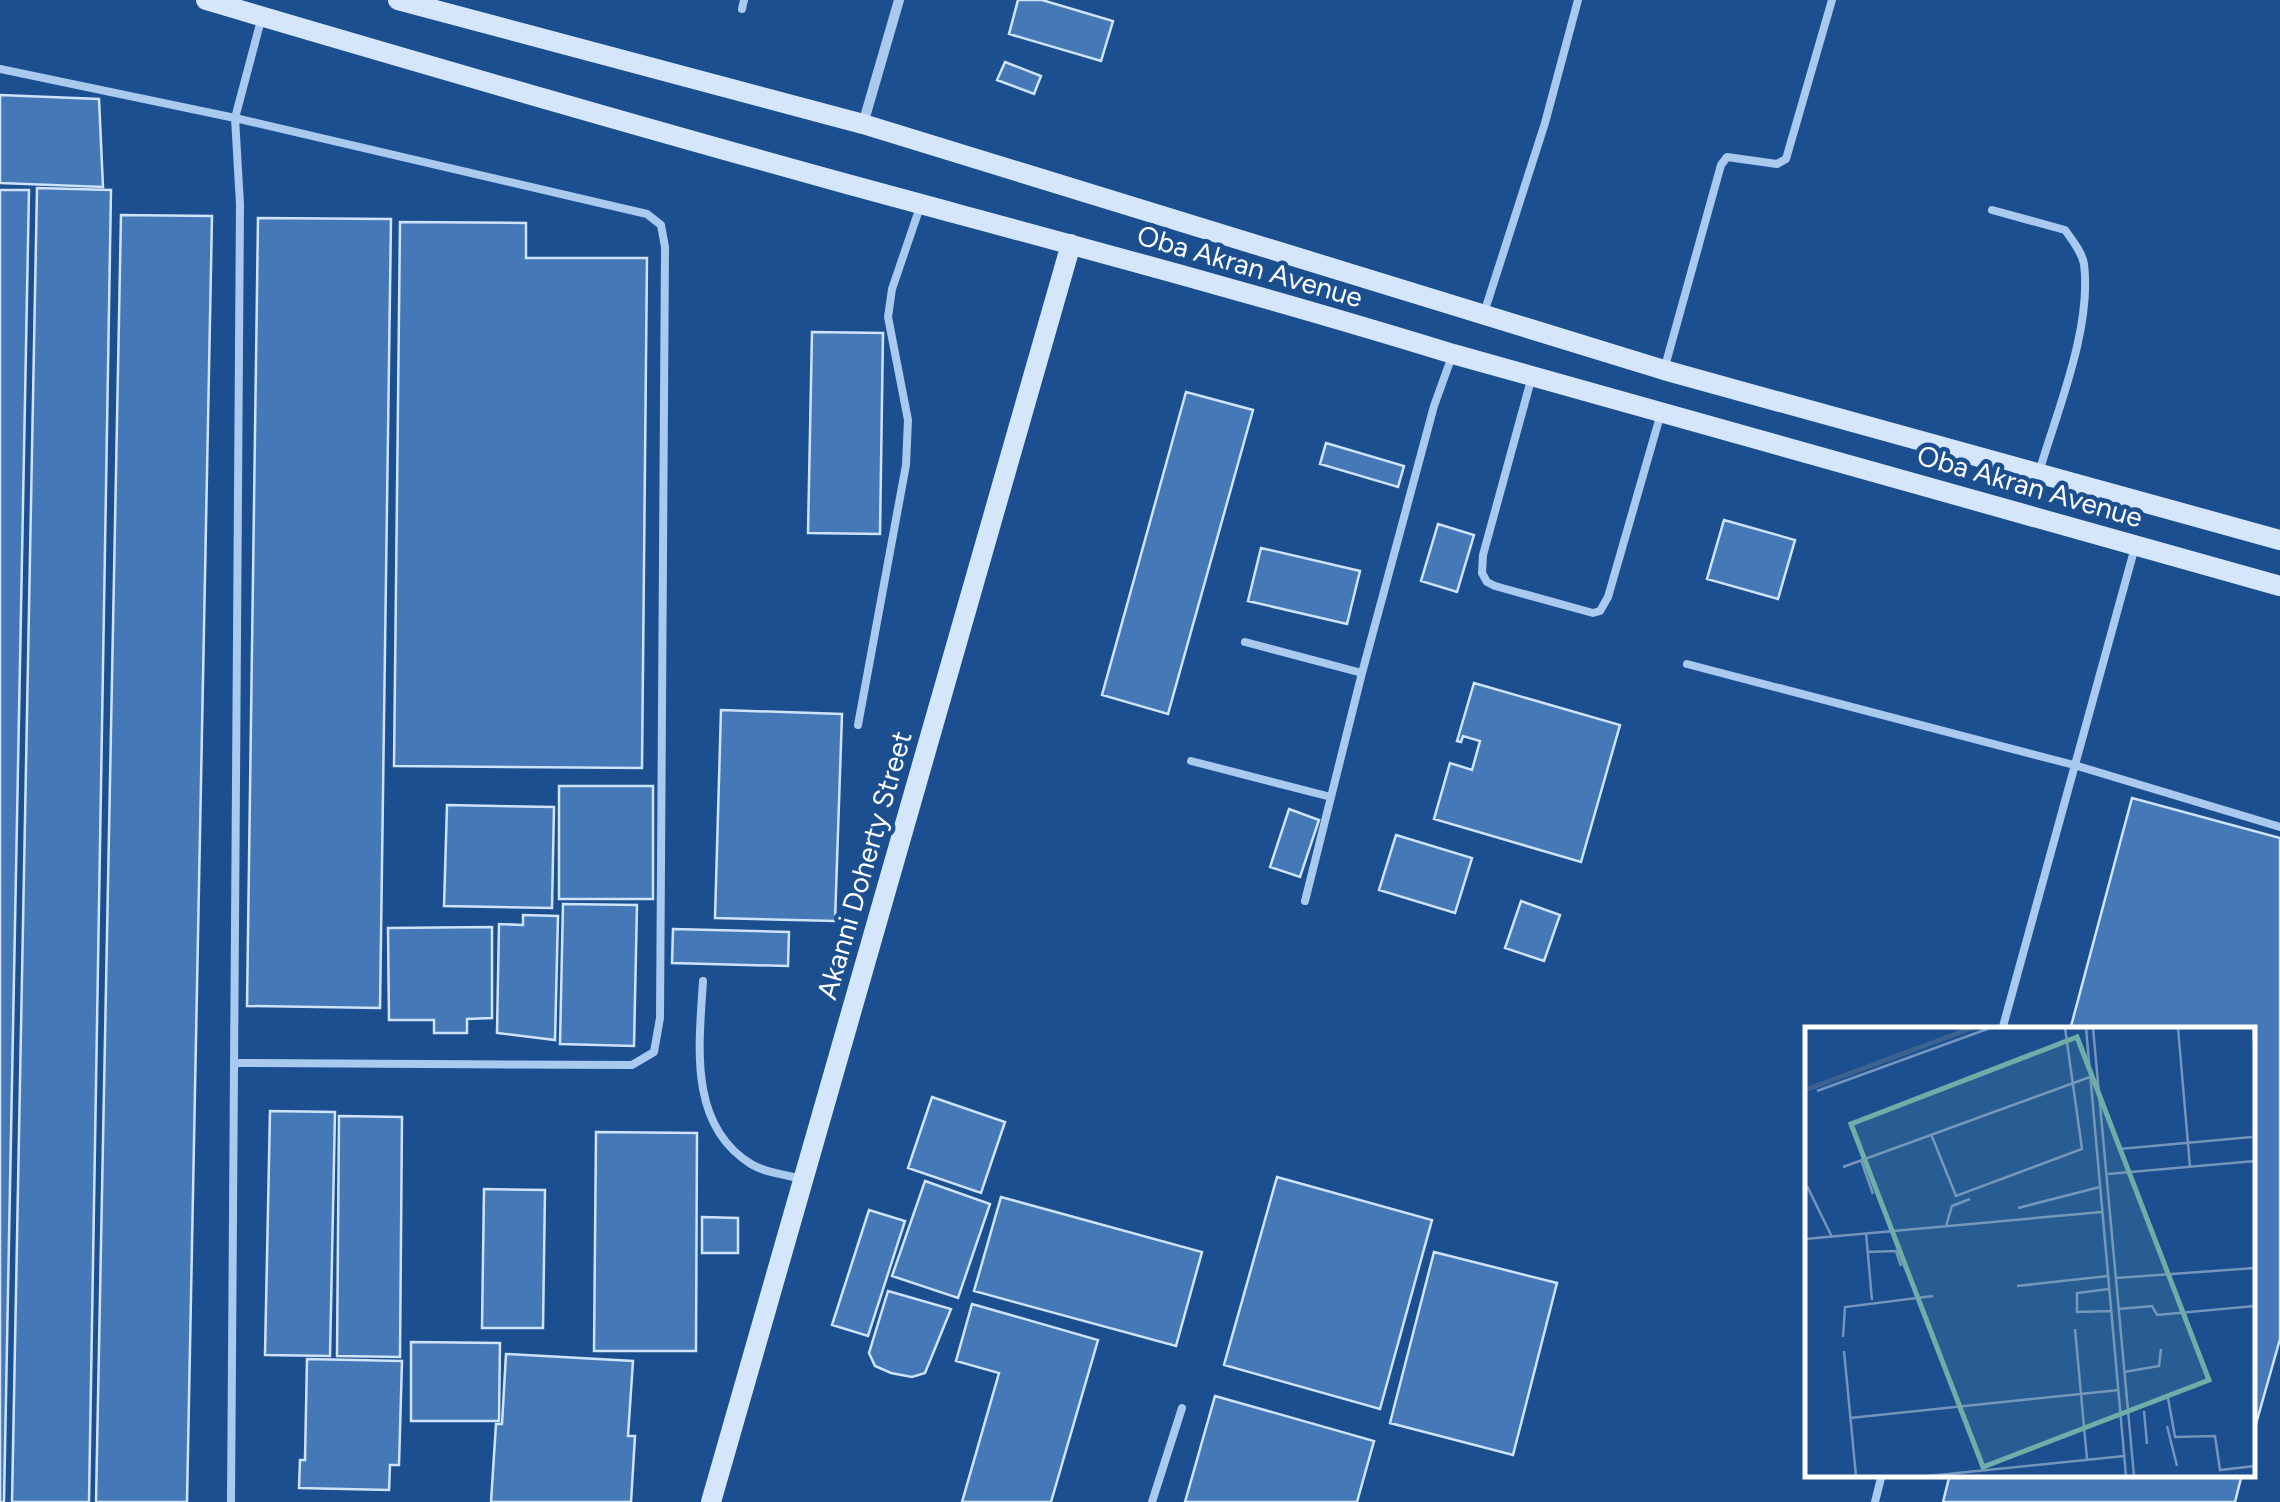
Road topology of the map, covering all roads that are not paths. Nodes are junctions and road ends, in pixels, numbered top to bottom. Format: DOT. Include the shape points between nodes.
graph roads {
  1 [pos="206,0"];
  2 [pos="398,0"];
  3 [pos="899,0"];
  4 [pos="1578,0"];
  5 [pos="1832,0"];
  6 [pos="262,16"];
  7 [pos="0,69"];
  8 [pos="235,118"];
  9 [pos="863,124"];
  10 [pos="921,203"];
  11 [pos="1992,210"];
  12 [pos="1071,244"];
  13 [pos="1484,313"];
  14 [pos="1453,354"];
  15 [pos="1664,370"];
  16 [pos="1532,376"];
  17 [pos="1661,412"];
  18 [pos="2039,474"];
  19 [pos="2280,540"];
  20 [pos="2136,544"];
  21 [pos="2280,586"];
  22 [pos="1246,642"];
  23 [pos="1687,664"];
  24 [pos="1362,672"];
  25 [pos="858,725"];
  26 [pos="1192,762"];
  27 [pos="2074,766"];
  28 [pos="1331,796"];
  29 [pos="2280,827"];
  30 [pos="1305,902"];
  31 [pos="703,981"];
  32 [pos="2003,1027"];
  33 [pos="235,1063"];
  34 [pos="803,1178"];
  35 [pos="1182,1408"];
  36 [pos="1881,1477"];
  37 [pos="232,1502"];
  38 [pos="711,1502"];
  39 [pos="1152,1502"];
  40 [pos="1875,1502"];
  1 -- 6 [label="main road, Oba Akran Avenue"];
  2 -- 9 [label="main road, Oba Akran Avenue"];
  3 -- 9 [label="street"];
  4 -- 13 [label="lane"];
  5 -- 15 [label="lane" via="1786,159 1777,164 1727,157 1720,165"];
  6 -- 8 [label="lane"];
  6 -- 10 [label="main road, Oba Akran Avenue"];
  7 -- 8 [label="lane"];
  8 -- 33 [label="lane"];
  8 -- 33 [label="lane" via="647,214 661,225 666,247 660,1018 654,1052 632,1065"];
  9 -- 13 [label="main road, Oba Akran Avenue"];
  10 -- 12 [label="main road, Oba Akran Avenue"];
  10 -- 25 [label="lane" via="888,317 908,420 906,465"];
  11 -- 18 [label="lane" via="2065,230 2084,260 2079,332"];
  12 -- 14 [label="main road, Oba Akran Avenue"];
  12 -- 34 [label="main road, Akanni Doherty Street"];
  13 -- 15 [label="main road, Oba Akran Avenue"];
  14 -- 16 [label="main road, Oba Akran Avenue"];
  14 -- 24 [label="lane"];
  15 -- 18 [label="main road, Oba Akran Avenue"];
  16 -- 17 [label="main road, Oba Akran Avenue"];
  16 -- 17 [label="lane" via="1482,573 1495,586 1588,612 1600,611 1608,597"];
  17 -- 20 [label="main road, Oba Akran Avenue"];
  18 -- 19 [label="main road, Oba Akran Avenue"];
  20 -- 21 [label="main road, Oba Akran Avenue"];
  20 -- 27 [label="lane"];
  22 -- 24 [label="lane"];
  23 -- 27 [label="lane"];
  24 -- 28 [label="lane"];
  26 -- 28 [label="lane"];
  27 -- 29 [label="lane"];
  27 -- 32 [label="lane"];
  28 -- 30 [label="lane"];
  31 -- 34 [label="lane" via="703,1102 725,1143 754,1166"];
  33 -- 37 [label="lane"];
  34 -- 38 [label="main road, Akanni Doherty Street"];
  35 -- 39 [label="lane"];
  36 -- 40 [label="lane"];
}
